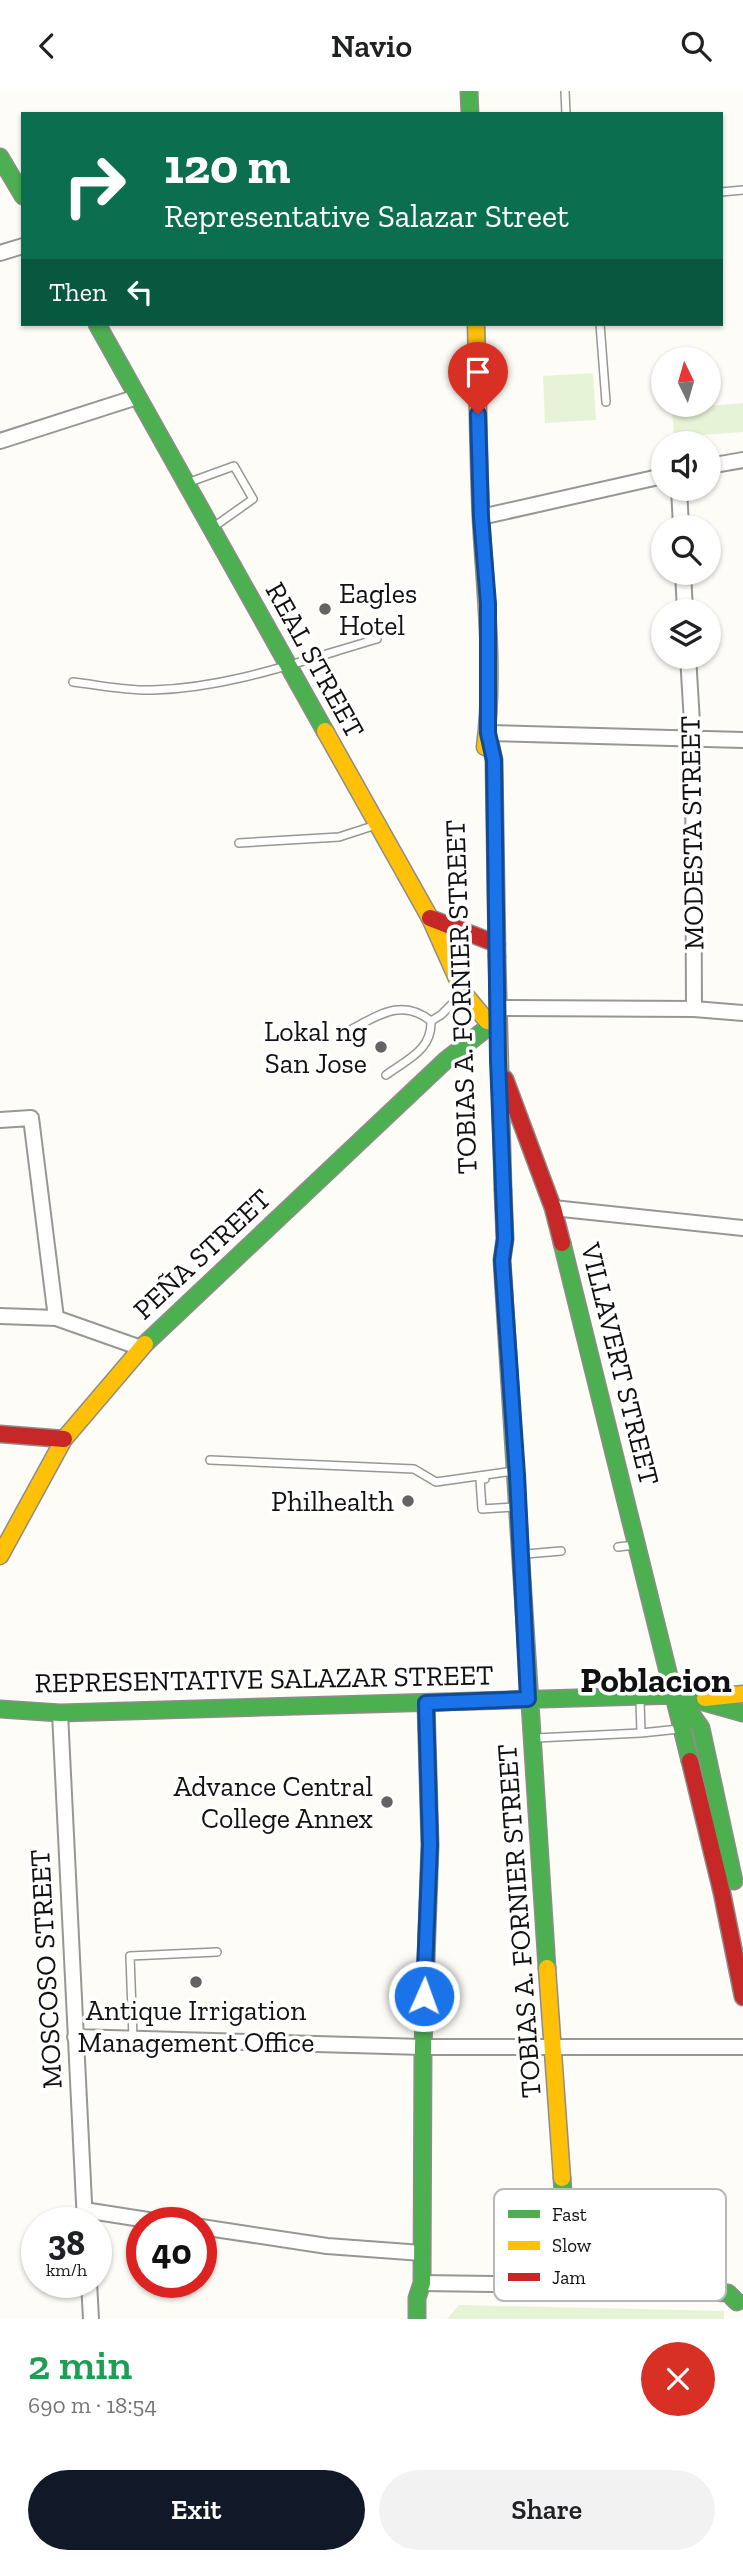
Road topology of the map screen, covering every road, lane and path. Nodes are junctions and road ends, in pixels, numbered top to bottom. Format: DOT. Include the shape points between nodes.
graph roads {
  1 [pos="469,91"];
  2 [pos="565,91"];
  3 [pos="470,112"];
  4 [pos="566,112"];
  5 [pos="0,157"];
  6 [pos="743,190"];
  7 [pos="723,191"];
  8 [pos="21,193"];
  9 [pos="21,247"];
  10 [pos="0,253"];
  11 [pos="98,326"];
  12 [pos="476,326"];
  13 [pos="600,326"];
  14 [pos="137,397"];
  15 [pos="606,403"];
  16 [pos="0,441"];
  17 [pos="743,460"];
  18 [pos="721,464"];
  19 [pos="651,479"];
  20 [pos="186,484"];
  21 [pos="481,517"];
  22 [pos="211,529"];
  23 [pos="377,639"];
  24 [pos="288,665"];
  25 [pos="689,669"];
  26 [pos="74,682"];
  27 [pos="488,733"];
  28 [pos="693,739"];
  29 [pos="743,740"];
  30 [pos="377,825"];
  31 [pos="239,843"];
  32 [pos="430,918"];
  33 [pos="491,942"];
  34 [pos="463,992"];
  35 [pos="498,1008"];
  36 [pos="694,1009"];
  37 [pos="743,1013"];
  38 [pos="431,1021"];
  39 [pos="487,1025"];
  40 [pos="344,1033"];
  41 [pos="498,1060"];
  42 [pos="386,1075"];
  43 [pos="0,1120"];
  44 [pos="553,1208"];
  45 [pos="743,1227"];
  46 [pos="502,1260"];
  47 [pos="0,1316"];
  48 [pos="56,1318"];
  49 [pos="141,1348"];
  50 [pos="0,1433"];
  51 [pos="64,1439"];
  52 [pos="210,1460"];
  53 [pos="517,1473"];
  54 [pos="519,1507"];
  55 [pos="639,1545"];
  56 [pos="618,1547"];
  57 [pos="561,1551"];
  58 [pos="522,1555"];
  59 [pos="0,1556"];
  60 [pos="675,1692"];
  61 [pos="743,1694"];
  62 [pos="640,1696"];
  63 [pos="528,1699"];
  64 [pos="696,1699"];
  65 [pos="426,1703"];
  66 [pos="0,1709"];
  67 [pos="60,1713"];
  68 [pos="743,1713"];
  69 [pos="681,1728"];
  70 [pos="641,1733"];
  71 [pos="532,1738"];
  72 [pos="743,1919"];
  73 [pos="217,1952"];
  74 [pos="743,1997"];
  75 [pos="75,2037"];
  76 [pos="133,2038"];
  77 [pos="555,2046"];
  78 [pos="422,2047"];
  79 [pos="743,2047"];
  80 [pos="564,2189"];
  81 [pos="84,2207"];
  82 [pos="217,2229"];
  83 [pos="422,2253"];
  84 [pos="422,2283"];
  85 [pos="494,2284"];
  86 [pos="90,2298"];
  87 [pos="740,2300"];
  88 [pos="91,2319"];
  89 [pos="417,2319"];
  90 [pos="428,2319"];
  91 [pos="741,2319"];
  1 -- 3 [label="main road"];
  2 -- 4 [label="lane"];
  5 -- 8 [label="main road"];
  6 -- 7 [label="lane"];
  9 -- 10 [label="street"];
  11 -- 14 [label="main road, REAL STREET"];
  12 -- 21 [label="main road, TOBIAS A. FORNIER STREET"];
  13 -- 15 [label="lane"];
  14 -- 16 [label="street"];
  14 -- 20 [label="main road, REAL STREET"];
  17 -- 18 [label="street"];
  19 -- 21 [label="street"];
  20 -- 22 [label="main road, REAL STREET"];
  20 -- 22 [label="lane" via="234,466 253,499"];
  21 -- 27 [label="main road, TOBIAS A. FORNIER STREET" via="488,604"];
  22 -- 24 [label="main road, REAL STREET"];
  23 -- 24 [label="lane"];
  24 -- 26 [label="lane" via="199,686 151,690"];
  24 -- 30 [label="main road, REAL STREET"];
  25 -- 28 [label="street, MODESTA STREET"];
  27 -- 28 [label="street"];
  27 -- 33 [label="main road, TOBIAS A. FORNIER STREET" via="494,760"];
  28 -- 29 [label="street"];
  28 -- 36 [label="street, MODESTA STREET"];
  30 -- 31 [label="lane" via="339,837"];
  30 -- 32 [label="main road, REAL STREET"];
  32 -- 33 [label="main road"];
  32 -- 34 [label="main road, REAL STREET"];
  33 -- 35 [label="main road, TOBIAS A. FORNIER STREET"];
  33 -- 39 [label="main road, TOBIAS A. FORNIER STREET"];
  34 -- 38 [label="lane"];
  34 -- 39 [label="main road, REAL STREET"];
  35 -- 36 [label="street"];
  35 -- 41 [label="main road, TOBIAS A. FORNIER STREET"];
  36 -- 37 [label="street"];
  38 -- 40 [label="lane" via="419,1011 394,1009"];
  38 -- 42 [label="lane" via="429,1041"];
  39 -- 46 [label="main road, TOBIAS A. FORNIER STREET" via="495,1237"];
  39 -- 49 [label="main road, PEÑA STREET"];
  41 -- 44 [label="main road, VILLAVERT STREET"];
  41 -- 46 [label="main road, TOBIAS A. FORNIER STREET"];
  43 -- 48 [label="street" via="32,1118"];
  44 -- 45 [label="street"];
  44 -- 55 [label="main road, VILLAVERT STREET"];
  46 -- 53 [label="main road, TOBIAS A. FORNIER STREET"];
  47 -- 48 [label="street"];
  48 -- 49 [label="street"];
  49 -- 51 [label="main road, PEÑA STREET"];
  50 -- 51 [label="main road"];
  51 -- 59 [label="main road, PEÑA STREET"];
  52 -- 53 [label="lane" via="414,1469 436,1482"];
  53 -- 54 [label="main road, TOBIAS A. FORNIER STREET"];
  53 -- 54 [label="lane" via="480,1479 482,1509"];
  54 -- 58 [label="main road, TOBIAS A. FORNIER STREET"];
  55 -- 56 [label="lane"];
  55 -- 60 [label="main road, VILLAVERT STREET"];
  57 -- 58 [label="lane"];
  58 -- 63 [label="main road, TOBIAS A. FORNIER STREET"];
  60 -- 62 [label="main road, REPRESENTATIVE SALAZAR STREET"];
  60 -- 64 [label="main road, REPRESENTATIVE SALAZAR STREET"];
  60 -- 69 [label="main road, VILLAVERT STREET"];
  60 -- 72 [label="main road, VILLAVERT STREET" via="701,1728"];
  61 -- 64 [label="main road, REPRESENTATIVE SALAZAR STREET"];
  62 -- 63 [label="main road, REPRESENTATIVE SALAZAR STREET"];
  62 -- 70 [label="lane"];
  63 -- 65 [label="main road, REPRESENTATIVE SALAZAR STREET"];
  63 -- 71 [label="main road, TOBIAS A. FORNIER STREET"];
  64 -- 68 [label="main road, REPRESENTATIVE SALAZAR STREET"];
  65 -- 67 [label="main road, REPRESENTATIVE SALAZAR STREET"];
  65 -- 78 [label="main road" via="430,1845"];
  66 -- 67 [label="main road, REPRESENTATIVE SALAZAR STREET"];
  67 -- 75 [label="street, MOSCOSO STREET"];
  69 -- 70 [label="lane"];
  69 -- 74 [label="main road, VILLAVERT STREET"];
  70 -- 71 [label="lane"];
  71 -- 77 [label="main road, TOBIAS A. FORNIER STREET"];
  73 -- 76 [label="lane" via="130,1956"];
  75 -- 76 [label="street"];
  75 -- 81 [label="street, MOSCOSO STREET"];
  76 -- 78 [label="street"];
  77 -- 78 [label="street"];
  77 -- 79 [label="street"];
  77 -- 80 [label="main road, TOBIAS A. FORNIER STREET"];
  78 -- 83 [label="main road"];
  82 -- 83 [label="street" via="327,2246"];
  83 -- 84 [label="main road"];
  84 -- 85 [label="street"];
  84 -- 89 [label="main road"];
  84 -- 90 [label="main road" via="428,2293"];
  86 -- 88 [label="street"];
  87 -- 91 [label="main road"];
}
